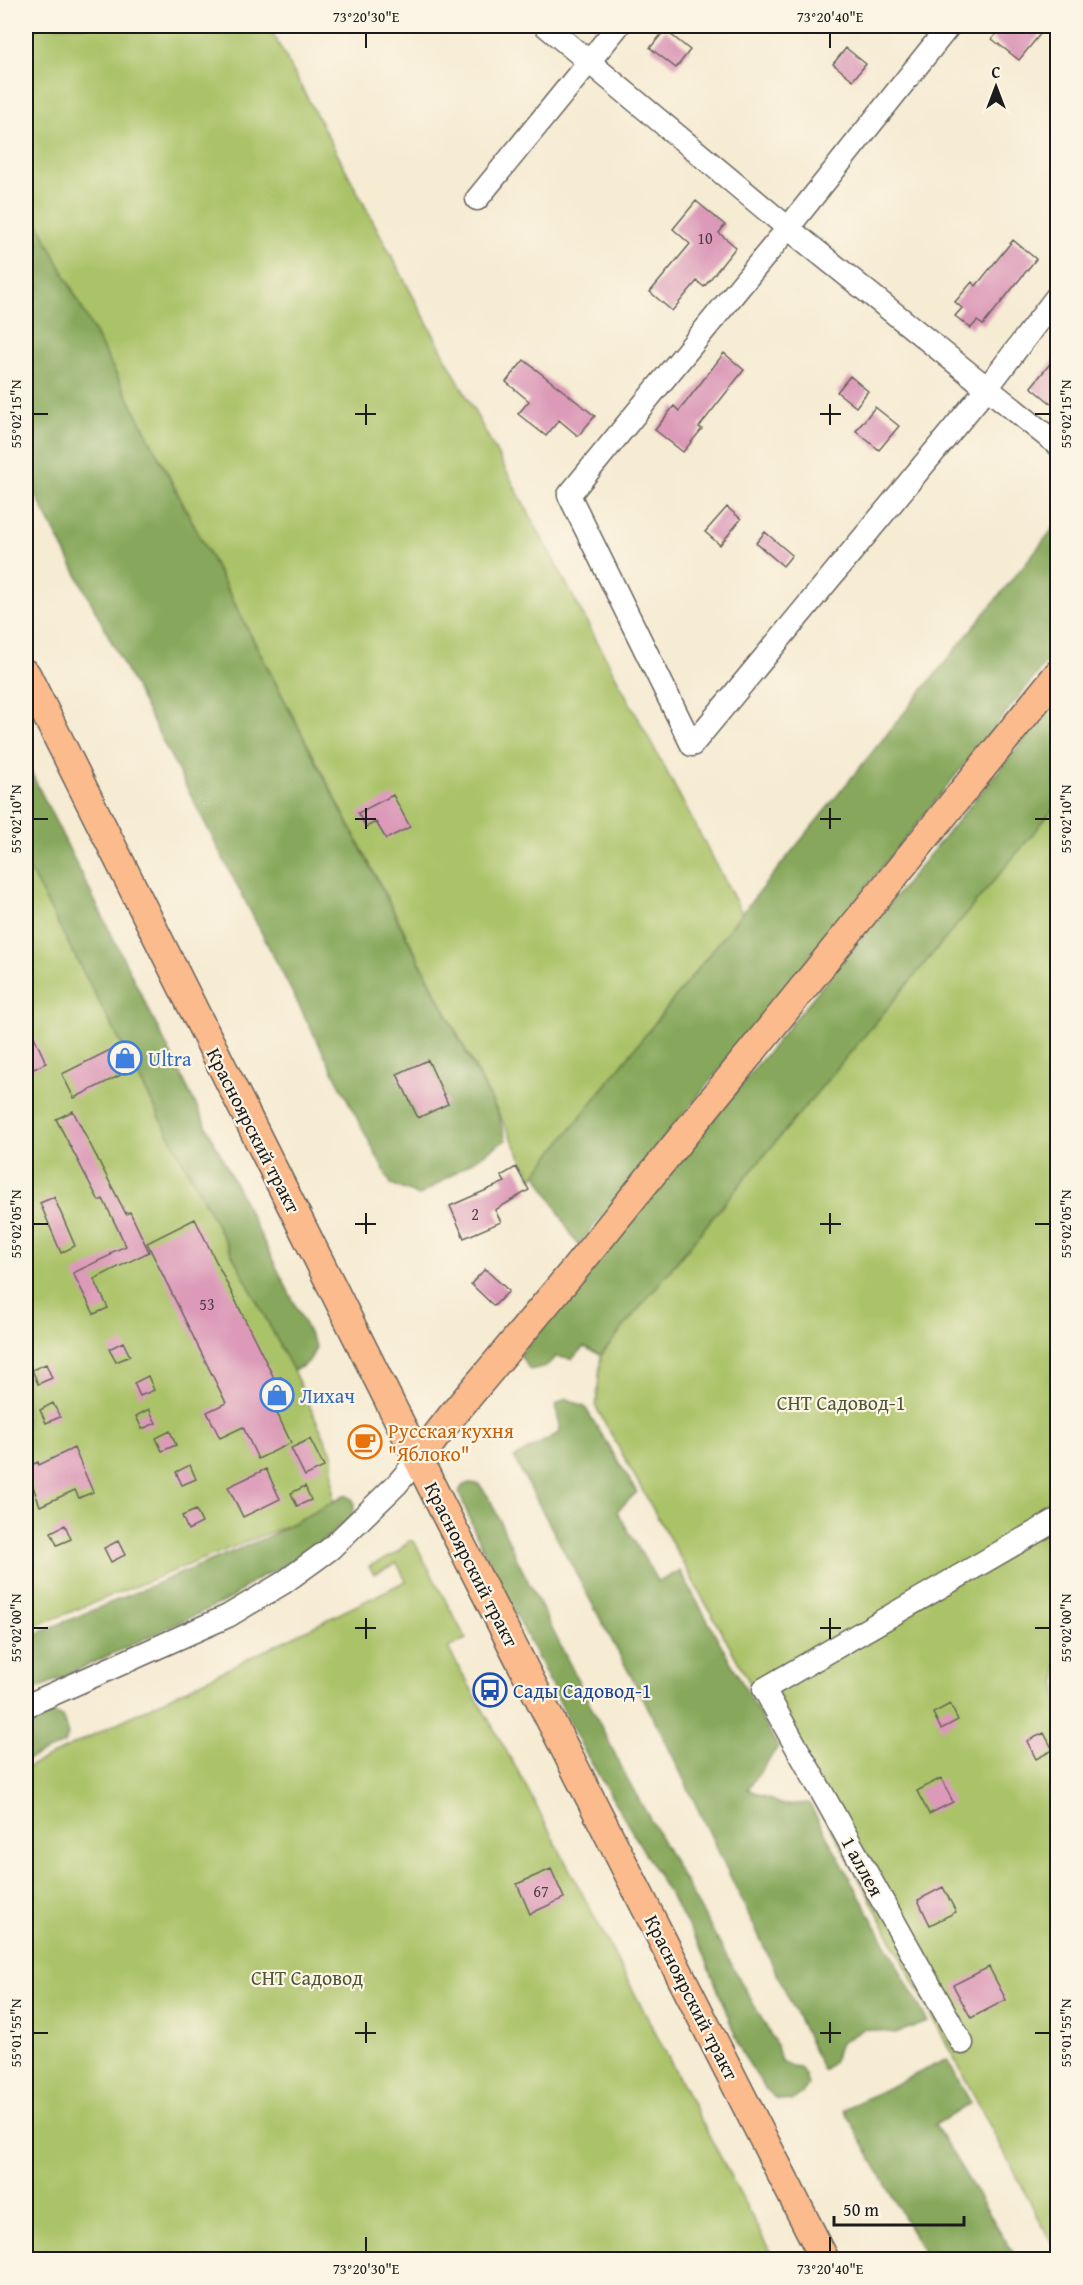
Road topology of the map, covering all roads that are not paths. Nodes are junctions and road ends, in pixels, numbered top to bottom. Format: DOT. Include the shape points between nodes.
graph roads {
  1 [pos="546,26"];
  2 [pos="618,26"];
  3 [pos="949,26"];
  4 [pos="590,61"];
  5 [pos="477,199"];
  6 [pos="788,228"];
  7 [pos="1058,295"];
  8 [pos="987,388"];
  9 [pos="1058,445"];
  10 [pos="26,674"];
  11 [pos="1058,674"];
  12 [pos="419,1458"];
  13 [pos="1058,1520"];
  14 [pos="26,1706"];
  15 [pos="962,2043"];
  16 [pos="825,2259"];
  1 -- 4 [label="street"];
  2 -- 4 [label="street"];
  3 -- 6 [label="street"];
  4 -- 5 [label="street"];
  4 -- 6 [label="street"];
  6 -- 8 [label="street"];
  6 -- 8 [label="street" via="569,495 692,745"];
  7 -- 8 [label="street"];
  8 -- 9 [label="street"];
  10 -- 12 [label="main road, Красноярский тракт"];
  11 -- 12 [label="main road"];
  12 -- 14 [label="street" via="330,1549 274,1588 228,1616"];
  12 -- 16 [label="main road, Красноярский тракт"];
  13 -- 15 [label="street, 1 аллея" via="764,1689"];
}
